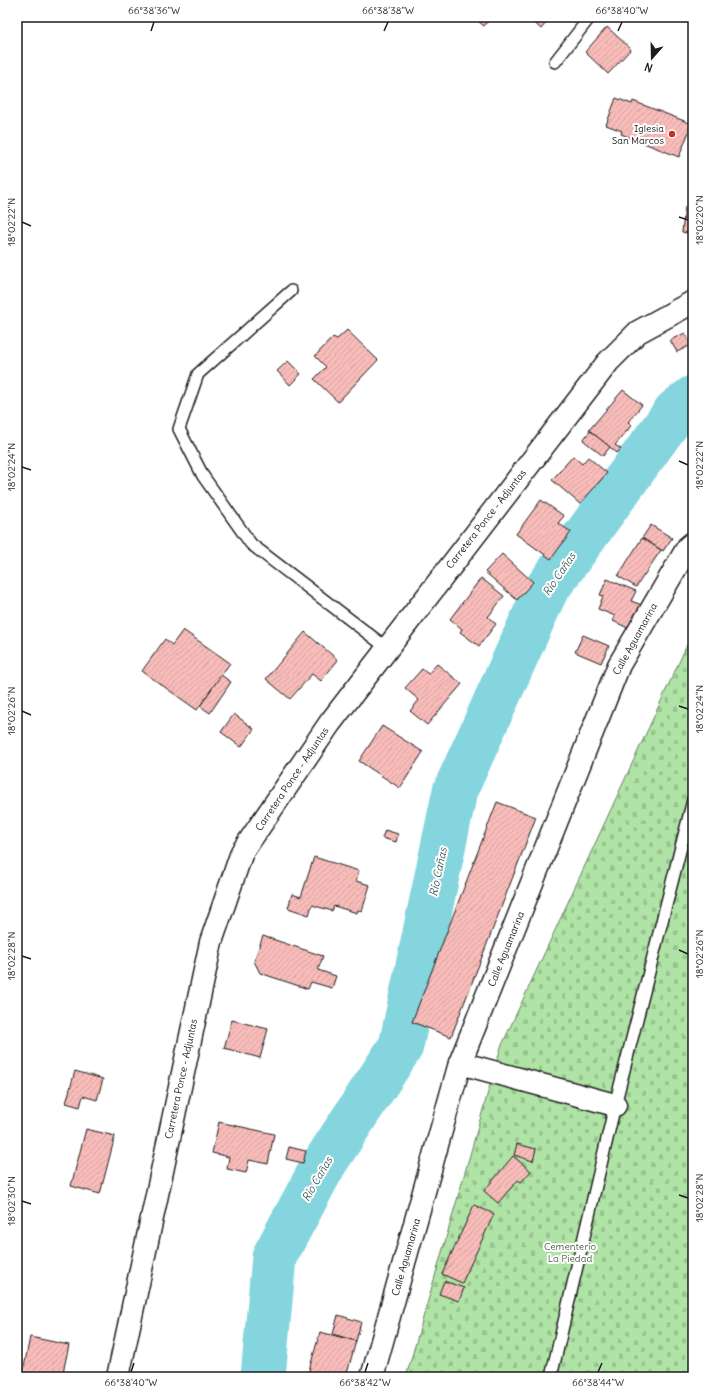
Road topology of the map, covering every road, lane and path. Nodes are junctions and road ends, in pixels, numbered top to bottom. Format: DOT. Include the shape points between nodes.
graph roads {
  1 [pos="590,17"];
  2 [pos="555,62"];
  3 [pos="291,290"];
  4 [pos="693,302"];
  5 [pos="693,542"];
  6 [pos="387,648"];
  7 [pos="693,800"];
  8 [pos="460,1064"];
  9 [pos="615,1105"];
  10 [pos="118,1377"];
  11 [pos="372,1377"];
  12 [pos="551,1377"];
  1 -- 2 [label="lane"];
  3 -- 6 [label="lane" via="198,374 179,429 203,476 251,544"];
  4 -- 6 [label="street, Carretera Ponce - Adjuntas" via="638,332 608,362"];
  5 -- 8 [label="street, Calle Aguamarina" via="619,665"];
  6 -- 10 [label="street, Carretera Ponce - Adjuntas" via="330,723 242,852 211,942"];
  7 -- 9 [label="lane"];
  8 -- 9 [label="street"];
  8 -- 11 [label="street, Calle Aguamarina"];
  9 -- 12 [label="lane"];
}
